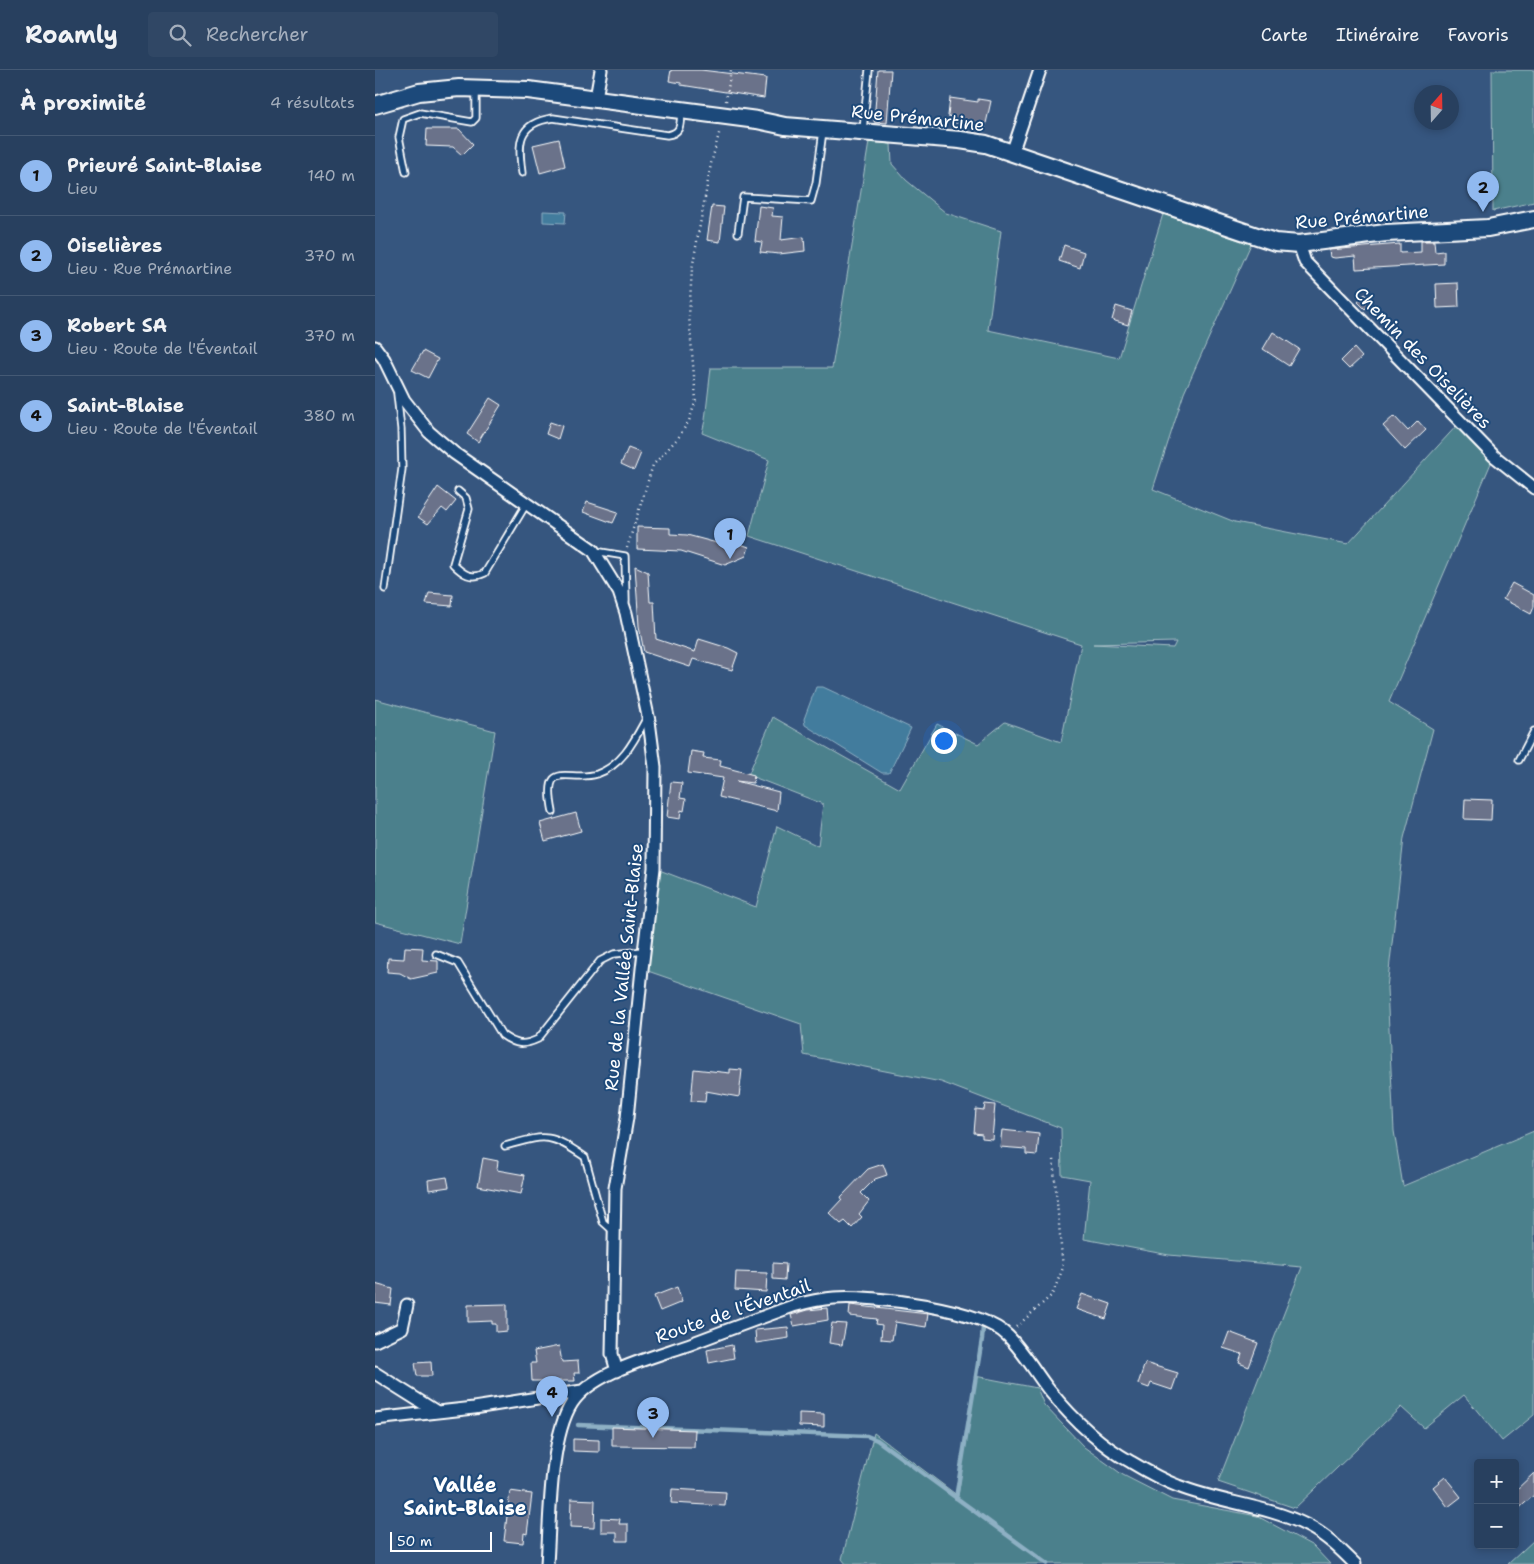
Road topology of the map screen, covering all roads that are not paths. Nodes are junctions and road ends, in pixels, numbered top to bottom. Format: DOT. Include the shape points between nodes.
graph roads {
  1 [pos="601,70"];
  2 [pos="869,70"];
  3 [pos="1040,70"];
  4 [pos="476,88"];
  5 [pos="596,98"];
  6 [pos="375,105"];
  7 [pos="681,111"];
  8 [pos="824,129"];
  9 [pos="863,132"];
  10 [pos="1012,153"];
  11 [pos="406,172"];
  12 [pos="522,173"];
  13 [pos="1534,219"];
  14 [pos="738,233"];
  15 [pos="1299,244"];
  16 [pos="375,347"];
  17 [pos="396,382"];
  18 [pos="1534,488"];
  19 [pos="458,491"];
  20 [pos="527,503"];
  21 [pos="593,550"];
  22 [pos="385,589"];
  23 [pos="627,613"];
  24 [pos="648,715"];
  25 [pos="1534,731"];
  26 [pos="1519,760"];
  27 [pos="553,812"];
  28 [pos="644,951"];
  29 [pos="436,954"];
  30 [pos="505,1146"];
  31 [pos="615,1233"];
  32 [pos="407,1305"];
  33 [pos="375,1341"];
  34 [pos="617,1371"];
  35 [pos="375,1373"];
  36 [pos="582,1390"];
  37 [pos="437,1412"];
  38 [pos="375,1419"];
  39 [pos="547,1564"];
  40 [pos="1355,1564"];
  1 -- 5 [label="street"];
  2 -- 9 [label="lane"];
  3 -- 10 [label="street"];
  4 -- 5 [label="street, Rue Prémartine"];
  4 -- 6 [label="street, Rue Prémartine" via="419,92"];
  4 -- 11 [label="lane" via="473,122 420,113 403,119 399,137"];
  5 -- 7 [label="street, Rue Prémartine"];
  7 -- 8 [label="street, Rue Prémartine"];
  7 -- 12 [label="lane" via="679,130 667,135 553,118 537,120 527,129 519,145"];
  8 -- 9 [label="street, Rue Prémartine"];
  8 -- 14 [label="lane" via="811,200 743,197"];
  9 -- 10 [label="street, Rue Prémartine" via="960,140"];
  10 -- 15 [label="street, Rue Prémartine" via="1261,238"];
  13 -- 15 [label="street, Rue Prémartine" via="1488,228 1386,233"];
  15 -- 18 [label="street, Chemin des Oiselières" via="1305,262 1494,456"];
  16 -- 17 [label="street, Rue de la Vallée Saint-Blaise"];
  17 -- 20 [label="street, Rue de la Vallée Saint-Blaise" via="412,412 429,432"];
  17 -- 22 [label="lane" via="402,468"];
  19 -- 20 [label="lane" via="466,498 469,509 453,564 463,574 477,577 485,573"];
  20 -- 21 [label="street, Rue de la Vallée Saint-Blaise"];
  21 -- 23 [label="street, Rue de la Vallée Saint-Blaise" via="619,592"];
  21 -- 23 [label="lane" via="625,556"];
  23 -- 24 [label="street, Rue de la Vallée Saint-Blaise"];
  24 -- 27 [label="lane" via="629,750 617,761 596,774 555,778 550,785"];
  24 -- 28 [label="street, Rue de la Vallée Saint-Blaise" via="655,767 654,868"];
  25 -- 26 [label="lane"];
  28 -- 29 [label="lane" via="614,954 600,961 539,1039 526,1045 513,1043 503,1035 458,963"];
  28 -- 31 [label="street, Rue de la Vallée Saint-Blaise" via="627,1118 615,1188"];
  30 -- 31 [label="lane" via="543,1136 563,1142 585,1157 603,1222"];
  31 -- 34 [label="street, Rue de la Vallée Saint-Blaise" via="612,1354"];
  32 -- 33 [label="street" via="402,1328"];
  34 -- 36 [label="street, Route de l'Éventail"];
  34 -- 40 [label="street, Route de l'Éventail" via="815,1300 881,1300 961,1313 999,1327 1050,1391 1090,1433 1129,1462 1178,1486 1282,1514 1310,1526"];
  35 -- 37 [label="street"];
  36 -- 37 [label="street"];
  36 -- 39 [label="street, Route de l'Éventail" via="571,1404 559,1437"];
  37 -- 38 [label="street"];
}
